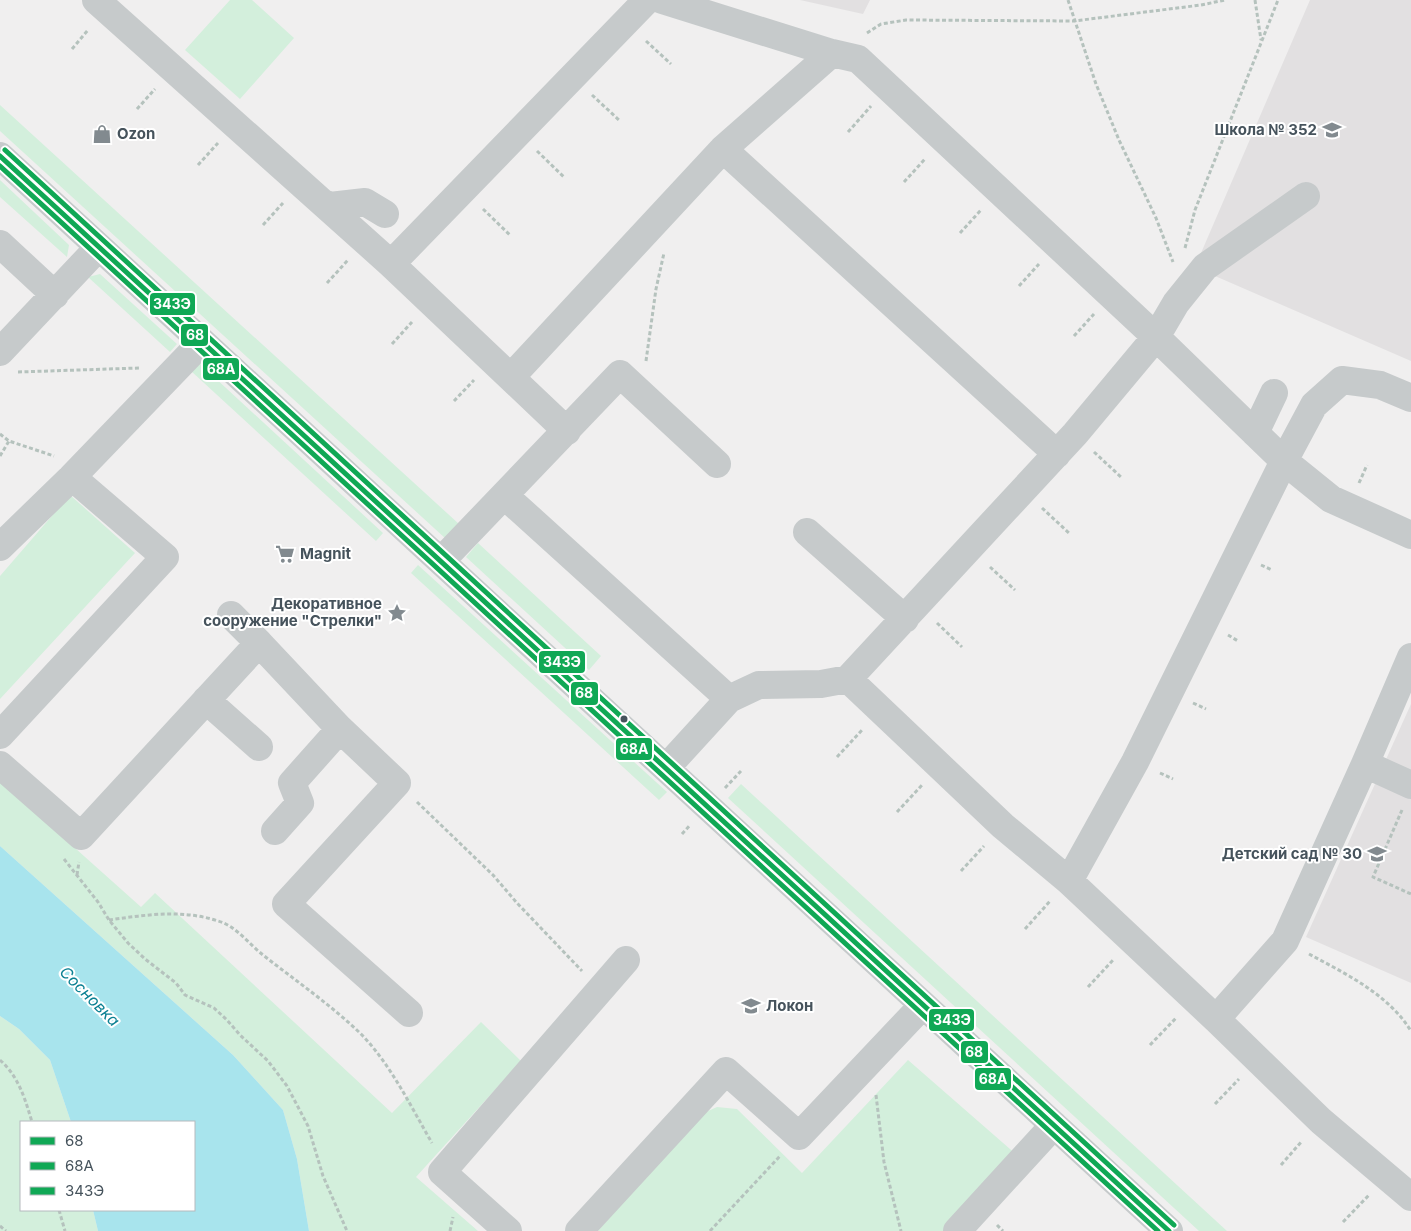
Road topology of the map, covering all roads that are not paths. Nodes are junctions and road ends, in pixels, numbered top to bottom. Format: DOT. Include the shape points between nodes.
graph roads {
  1 [pos="96,0"];
  2 [pos="647,0"];
  3 [pos="662,0"];
  4 [pos="832,53"];
  5 [pos="723,149"];
  6 [pos="0,156"];
  7 [pos="1306,196"];
  8 [pos="324,204"];
  9 [pos="385,214"];
  10 [pos="0,244"];
  11 [pos="99,247"];
  12 [pos="391,264"];
  13 [pos="55,295"];
  14 [pos="1156,337"];
  15 [pos="202,342"];
  16 [pos="5,362"];
  17 [pos="511,378"];
  18 [pos="1274,393"];
  19 [pos="1411,398"];
  20 [pos="567,431"];
  21 [pos="1255,432"];
  22 [pos="1057,454"];
  23 [pos="1284,461"];
  24 [pos="716,464"];
  25 [pos="78,471"];
  26 [pos="504,496"];
  27 [pos="807,532"];
  28 [pos="1411,536"];
  29 [pos="0,547"];
  30 [pos="441,561"];
  31 [pos="911,612"];
  32 [pos="231,615"];
  33 [pos="259,643"];
  34 [pos="1411,657"];
  35 [pos="848,679"];
  36 [pos="728,699"];
  37 [pos="206,700"];
  38 [pos="340,729"];
  39 [pos="0,735"];
  40 [pos="259,747"];
  41 [pos="1365,764"];
  42 [pos="0,765"];
  43 [pos="666,768"];
  44 [pos="1407,795"];
  45 [pos="275,831"];
  46 [pos="1069,881"];
  47 [pos="626,960"];
  48 [pos="924,1005"];
  49 [pos="409,1013"];
  50 [pos="1216,1019"];
  51 [pos="1054,1125"];
  52 [pos="1411,1197"];
  53 [pos="508,1231"];
  54 [pos="579,1231"];
  55 [pos="957,1231"];
  56 [pos="1169,1231"];
  1 -- 8 [label="street"];
  2 -- 12 [label="street"];
  3 -- 4 [label="street"];
  4 -- 5 [label="street"];
  4 -- 14 [label="street" via="858,59"];
  5 -- 17 [label="street"];
  5 -- 22 [label="street"];
  6 -- 11 [label="street"];
  7 -- 14 [label="street" via="1206,267 1176,303"];
  8 -- 9 [label="street" via="365,202"];
  8 -- 12 [label="street"];
  10 -- 13 [label="street"];
  11 -- 13 [label="street"];
  11 -- 15 [label="street"];
  12 -- 17 [label="street"];
  13 -- 16 [label="street"];
  14 -- 21 [label="street"];
  14 -- 22 [label="street"];
  15 -- 25 [label="street"];
  15 -- 30 [label="street"];
  17 -- 20 [label="street"];
  18 -- 21 [label="street"];
  19 -- 23 [label="street" via="1380,385 1342,380 1314,405"];
  20 -- 24 [label="street" via="620,374"];
  20 -- 26 [label="street"];
  21 -- 23 [label="street"];
  22 -- 31 [label="street"];
  23 -- 28 [label="street" via="1331,499"];
  23 -- 46 [label="street" via="1135,762"];
  25 -- 29 [label="street"];
  25 -- 39 [label="street" via="165,557"];
  26 -- 30 [label="street"];
  26 -- 36 [label="street"];
  27 -- 31 [label="street"];
  30 -- 43 [label="street"];
  31 -- 35 [label="street"];
  32 -- 33 [label="street"];
  33 -- 37 [label="street"];
  33 -- 38 [label="street"];
  34 -- 41 [label="street"];
  35 -- 36 [label="street" via="822,684 759,686"];
  35 -- 46 [label="street" via="1003,826"];
  36 -- 43 [label="street"];
  37 -- 40 [label="street"];
  37 -- 42 [label="street" via="82,836"];
  38 -- 45 [label="street" via="292,783 300,803"];
  38 -- 49 [label="street" via="397,783 286,904"];
  41 -- 44 [label="street"];
  41 -- 50 [label="street" via="1285,941"];
  43 -- 48 [label="street"];
  46 -- 50 [label="street"];
  47 -- 53 [label="street" via="442,1172"];
  48 -- 51 [label="street"];
  48 -- 54 [label="street" via="798,1136 726,1071"];
  50 -- 52 [label="street" via="1321,1121"];
  51 -- 55 [label="street"];
  51 -- 56 [label="street"];
}
